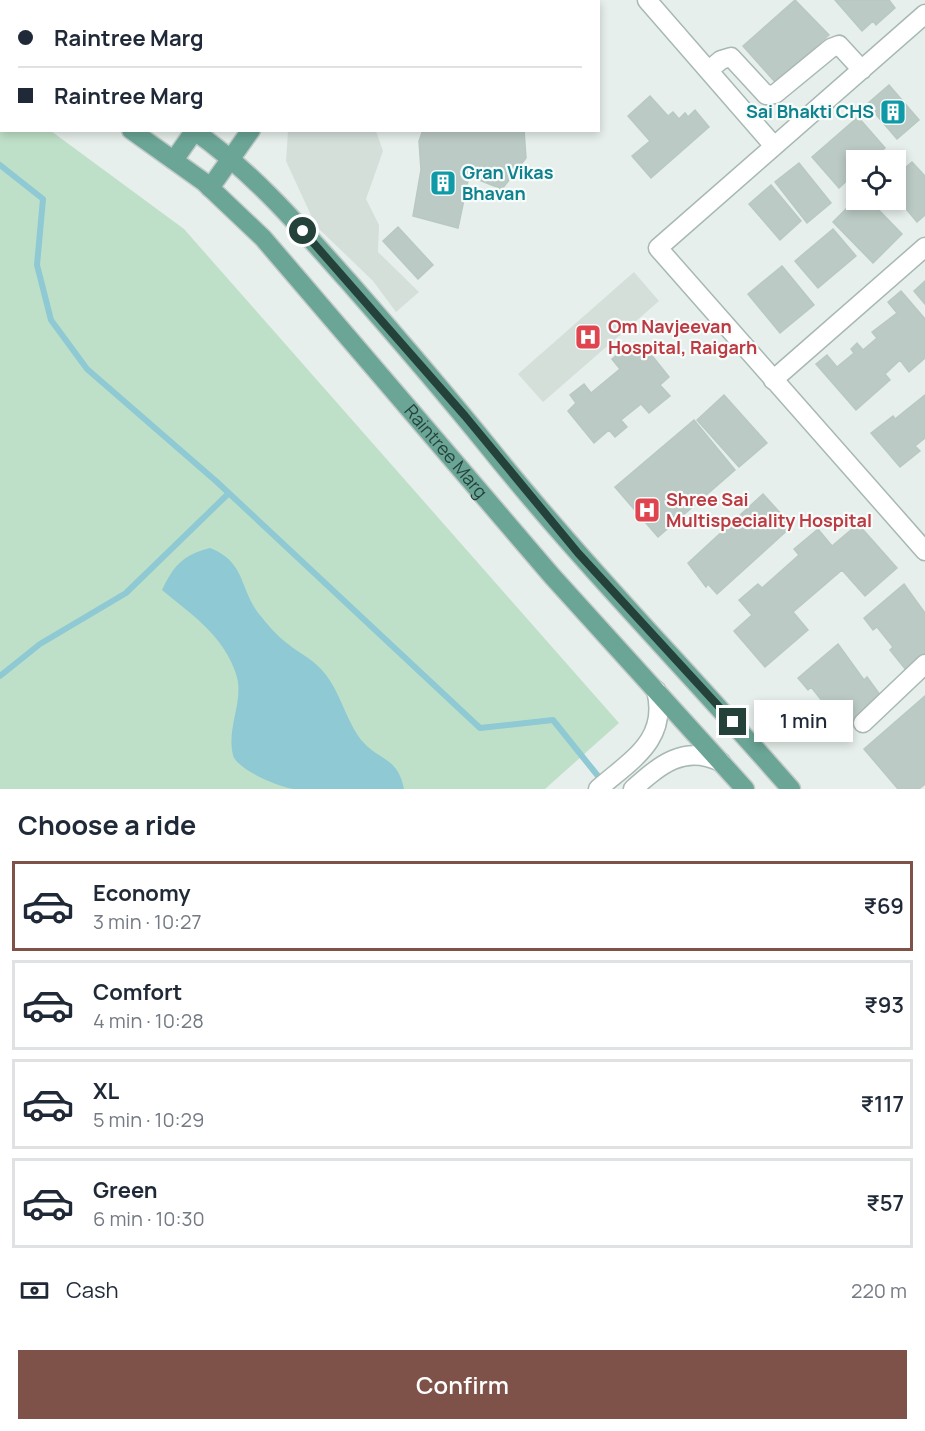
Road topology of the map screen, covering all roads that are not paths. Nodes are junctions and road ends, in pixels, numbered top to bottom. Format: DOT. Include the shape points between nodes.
graph roads {
  1 [pos="647,0"];
  2 [pos="925,14"];
  3 [pos="709,70"];
  4 [pos="862,70"];
  5 [pos="133,132"];
  6 [pos="193,132"];
  7 [pos="195,132"];
  8 [pos="249,132"];
  9 [pos="774,146"];
  10 [pos="174,160"];
  11 [pos="231,160"];
  12 [pos="210,188"];
  13 [pos="925,247"];
  14 [pos="773,380"];
  15 [pos="925,551"];
  16 [pos="925,664"];
  17 [pos="656,690"];
  18 [pos="862,723"];
  19 [pos="721,762"];
  20 [pos="635,787"];
  21 [pos="598,789"];
  22 [pos="745,789"];
  23 [pos="791,789"];
  1 -- 3 [label="street"];
  2 -- 4 [label="street"];
  3 -- 4 [label="street" via="731,57 766,95 775,93 839,45"];
  3 -- 9 [label="street"];
  4 -- 9 [label="street"];
  5 -- 10 [label="main road, Raintree Marg"];
  6 -- 10 [label="main road"];
  7 -- 11 [label="main road, Raintree Marg"];
  8 -- 11 [label="main road"];
  9 -- 14 [label="street" via="658,248"];
  10 -- 12 [label="main road, Raintree Marg"];
  11 -- 12 [label="main road"];
  11 -- 23 [label="main road, Raintree Marg" via="289,214 578,553"];
  12 -- 17 [label="main road, Raintree Marg" via="263,238 552,576"];
  13 -- 14 [label="street"];
  14 -- 15 [label="street"];
  16 -- 18 [label="street"];
  17 -- 19 [label="main road, Raintree Marg"];
  17 -- 21 [label="street" via="659,712 647,747"];
  19 -- 20 [label="street" via="702,755 681,756 662,764"];
  19 -- 22 [label="main road, Raintree Marg"];
}
